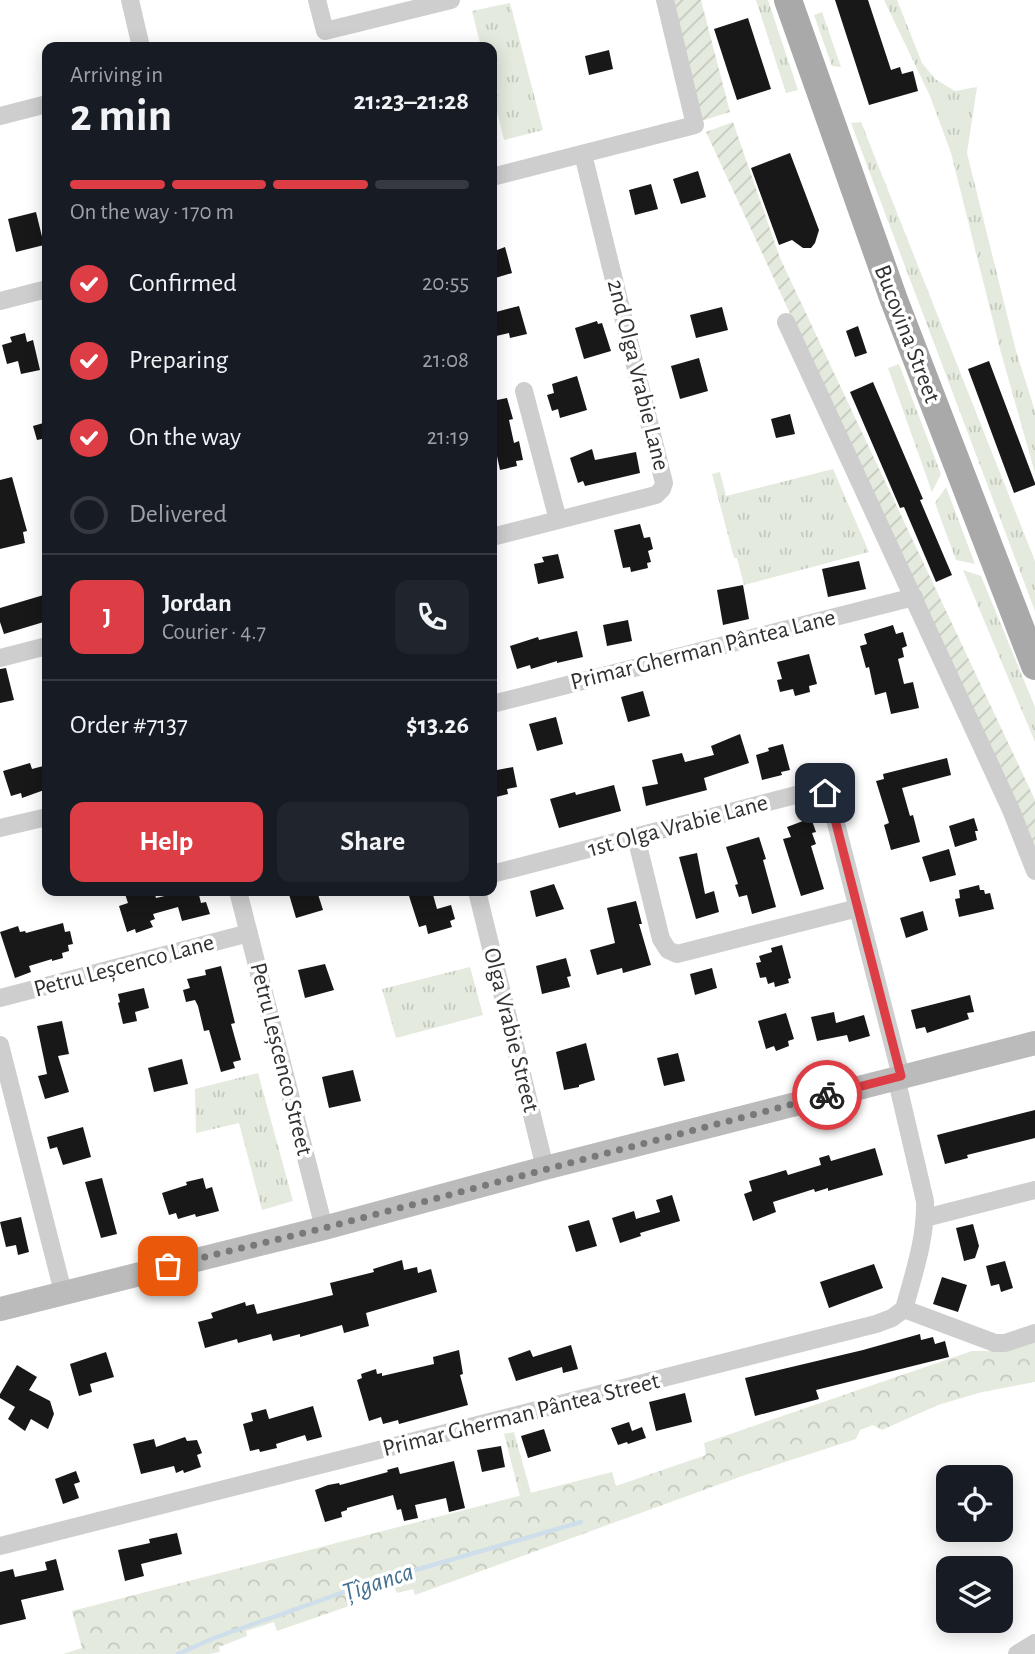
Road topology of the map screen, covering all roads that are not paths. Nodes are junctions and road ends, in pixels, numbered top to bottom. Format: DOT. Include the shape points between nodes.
graph roads {
  1 [pos="130,0"];
  2 [pos="317,0"];
  3 [pos="451,0"];
  4 [pos="665,0"];
  5 [pos="788,0"];
  6 [pos="140,42"];
  7 [pos="42,105"];
  8 [pos="0,116"];
  9 [pos="583,154"];
  10 [pos="497,176"];
  11 [pos="42,290"];
  12 [pos="0,301"];
  13 [pos="786,322"];
  14 [pos="524,391"];
  15 [pos="558,520"];
  16 [pos="497,536"];
  17 [pos="914,597"];
  18 [pos="42,647"];
  19 [pos="0,658"];
  20 [pos="1035,666"];
  21 [pos="497,703"];
  22 [pos="42,818"];
  23 [pos="0,828"];
  24 [pos="636,837"];
  25 [pos="1035,871"];
  26 [pos="497,873"];
  27 [pos="239,896"];
  28 [pos="478,896"];
  29 [pos="858,908"];
  30 [pos="248,933"];
  31 [pos="0,998"];
  32 [pos="1035,1043"];
  33 [pos="0,1045"];
  34 [pos="898,1076"];
  35 [pos="545,1168"];
  36 [pos="1035,1190"];
  37 [pos="925,1218"];
  38 [pos="324,1228"];
  39 [pos="63,1292"];
  40 [pos="0,1309"];
  41 [pos="904,1309"];
  42 [pos="1035,1333"];
  43 [pos="0,1546"];
  44 [pos="1035,1643"];
  45 [pos="1017,1654"];
  1 -- 6 [label="street"];
  2 -- 3 [label="street" via="325,32"];
  4 -- 9 [label="street" via="695,125"];
  5 -- 20 [label="main road, Bucovina Street" via="898,312"];
  7 -- 8 [label="street"];
  9 -- 10 [label="street"];
  9 -- 15 [label="street, 2nd Olga Vrabie Lane" via="664,483 656,495"];
  11 -- 12 [label="street"];
  13 -- 17 [label="street"];
  14 -- 15 [label="street"];
  15 -- 16 [label="street, 2nd Olga Vrabie Lane"];
  17 -- 21 [label="street, Primar Gherman Pântea Lane"];
  17 -- 25 [label="street"];
  18 -- 19 [label="street"];
  22 -- 23 [label="street"];
  24 -- 26 [label="street, 1st Olga Vrabie Lane"];
  24 -- 29 [label="street" via="661,939 677,954"];
  24 -- 29 [label="street, 1st Olga Vrabie Lane" via="820,791 830,800"];
  27 -- 30 [label="street, Petru Leșcenco Street"];
  28 -- 35 [label="street, Olga Vrabie Street"];
  29 -- 34 [label="street, 1st Olga Vrabie Lane"];
  30 -- 31 [label="street, Petru Leșcenco Lane"];
  30 -- 38 [label="street, Petru Leșcenco Street"];
  32 -- 34 [label="street"];
  33 -- 39 [label="street"];
  34 -- 35 [label="street"];
  34 -- 37 [label="street, 1st Olga Vrabie Lane"];
  35 -- 38 [label="street"];
  36 -- 37 [label="street"];
  37 -- 41 [label="street, 1st Olga Vrabie Lane"];
  38 -- 39 [label="street"];
  39 -- 40 [label="street"];
  41 -- 42 [label="street" via="995,1343"];
  41 -- 43 [label="street, Primar Gherman Pântea Street" via="876,1324"];
  44 -- 45 [label="street"];
}
